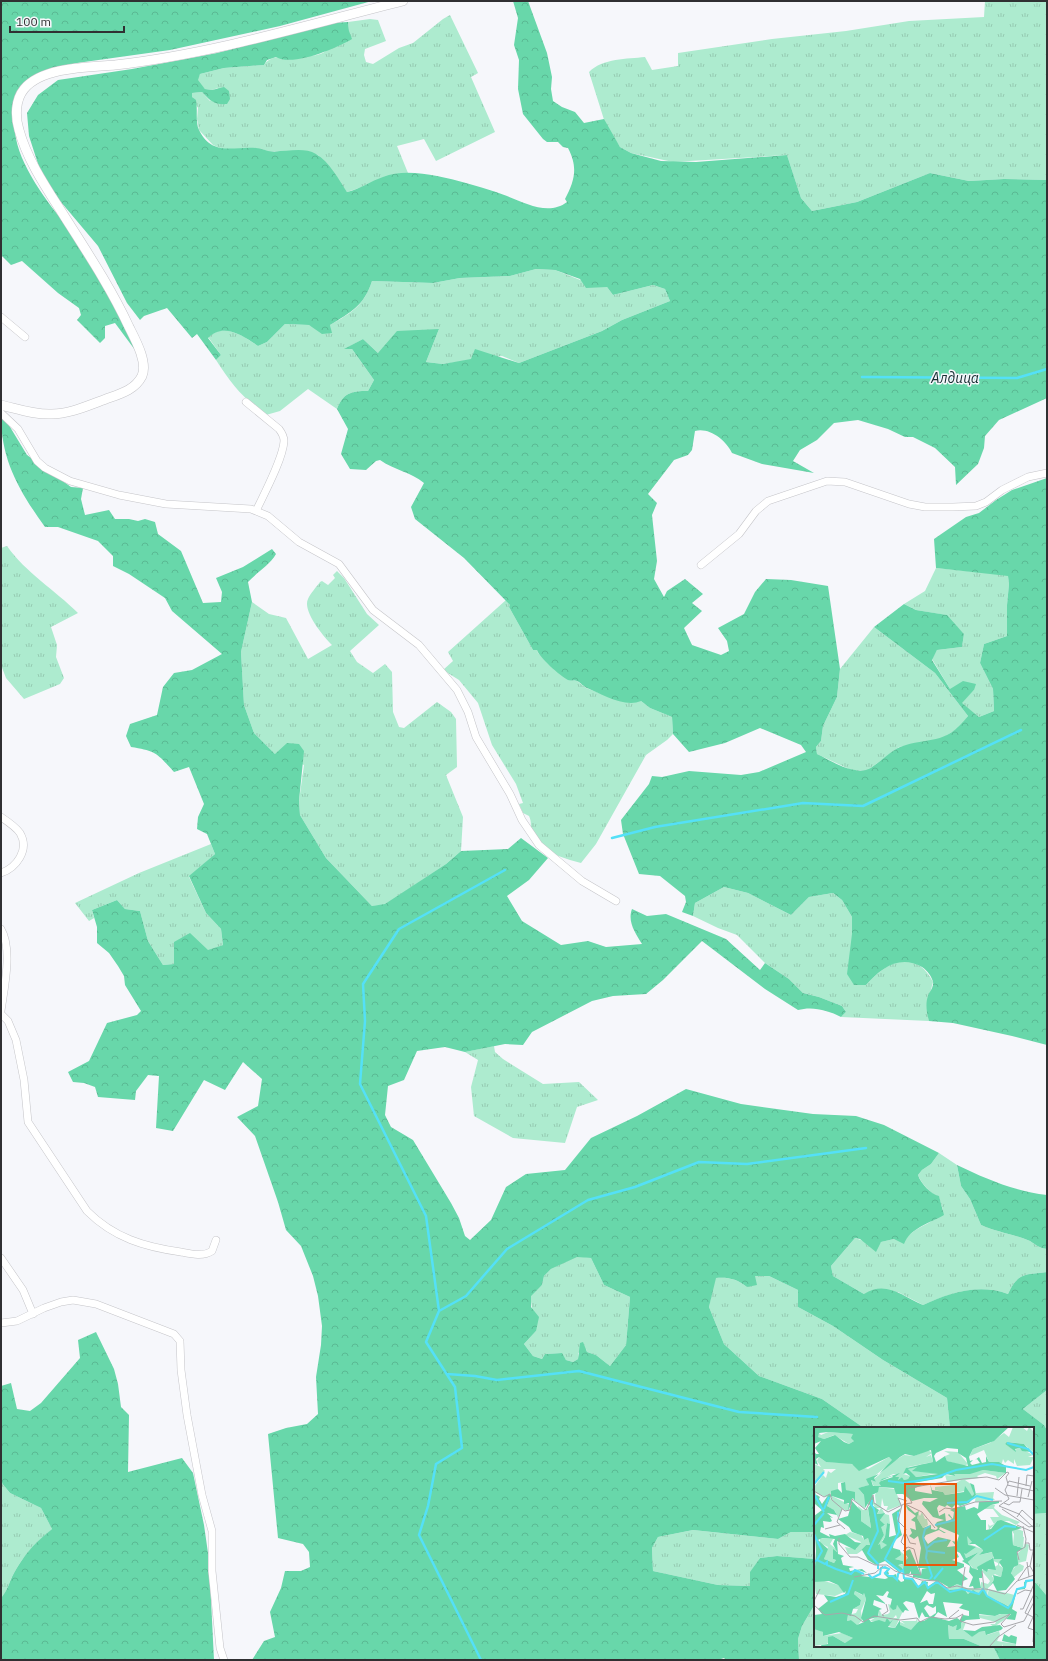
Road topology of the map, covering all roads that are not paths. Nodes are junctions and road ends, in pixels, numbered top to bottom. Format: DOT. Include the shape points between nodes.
graph roads {
  1 [pos="403,1"];
  2 [pos="1,317"];
  3 [pos="25,336"];
  4 [pos="246,402"];
  5 [pos="1,405"];
  6 [pos="1,413"];
  7 [pos="1047,473"];
  8 [pos="256,511"];
  9 [pos="701,565"];
  10 [pos="1,817"];
  11 [pos="1,873"];
  12 [pos="616,901"];
  13 [pos="1,929"];
  14 [pos="1,1012"];
  15 [pos="216,1240"];
  16 [pos="1,1258"];
  17 [pos="33,1314"];
  18 [pos="1,1323"];
  19 [pos="224,1660"];
  1 -- 5 [label="street" via="263,37 156,60 71,69 46,75 24,89 18,99 17,115 18,128 25,148 44,184 114,296 139,347 143,368 137,383 125,392 82,408 42,414"];
  2 -- 3 [label="street"];
  4 -- 8 [label="street" via="280,429 283,435 280,455"];
  6 -- 8 [label="street" via="18,429 37,461 45,468 70,480 119,495 166,504 237,507"];
  7 -- 9 [label="street" via="1028,477 976,506 953,508 909,504 845,482 827,481 768,501 756,511 739,534"];
  8 -- 12 [label="street" via="268,516 299,542 338,564 373,610 419,645 463,700 476,737 510,794 522,820 539,845 586,884"];
  10 -- 11 [label="street" via="20,833 22,851 21,857 11,870"];
  13 -- 14 [label="street" via="6,942"];
  14 -- 15 [label="street" via="8,1020 15,1036 24,1080 26,1114 32,1130 96,1220 135,1243 156,1249 202,1255 212,1251"];
  16 -- 17 [label="street" via="23,1290"];
  17 -- 18 [label="street" via="17,1322"];
  17 -- 19 [label="street" via="61,1302 86,1301 174,1334 180,1341 187,1415 202,1495 212,1531 212,1571 220,1648"];
}
